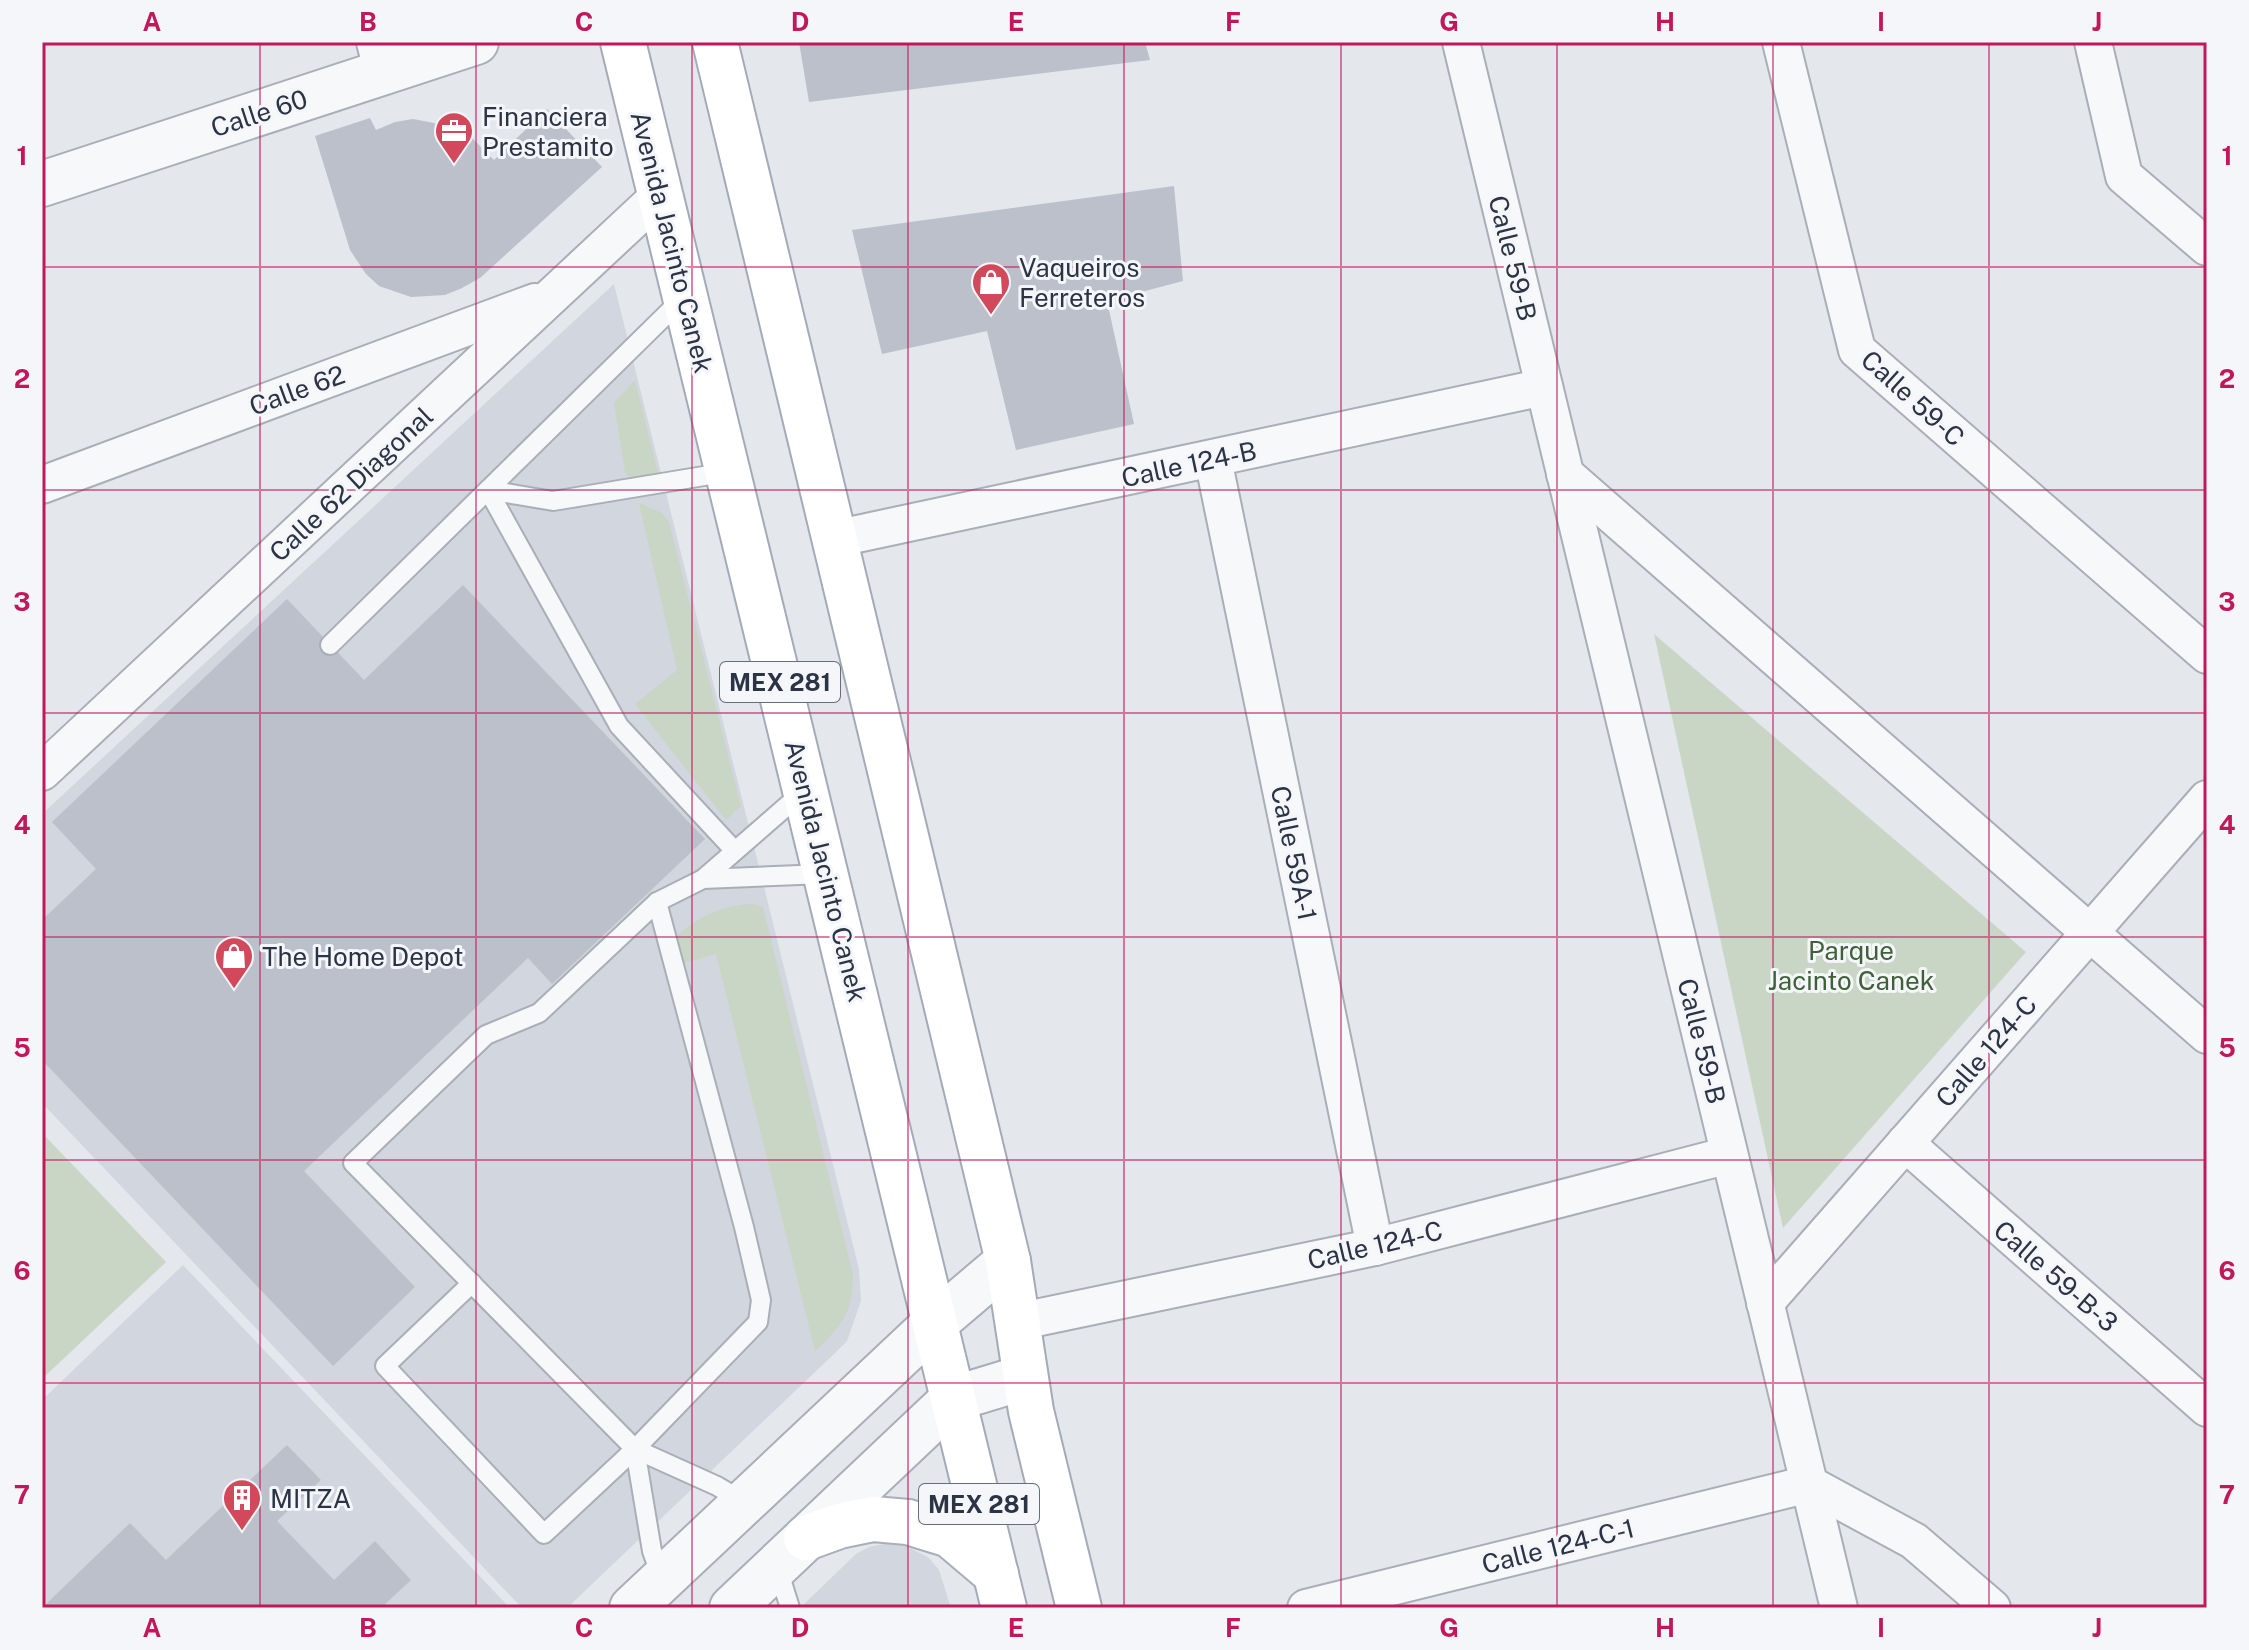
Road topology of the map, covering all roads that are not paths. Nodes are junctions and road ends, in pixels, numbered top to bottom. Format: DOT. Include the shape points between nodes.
graph roads {
  1 [pos="476,42"];
  2 [pos="623,42"];
  3 [pos="715,42"];
  4 [pos="1461,42"];
  5 [pos="1781,42"];
  6 [pos="2093,42"];
  7 [pos="379,57"];
  8 [pos="42,184"];
  9 [pos="659,196"];
  10 [pos="2207,247"];
  11 [pos="553,295"];
  12 [pos="685,296"];
  13 [pos="1544,387"];
  14 [pos="1213,459"];
  15 [pos="728,472"];
  16 [pos="1565,474"];
  17 [pos="42,485"];
  18 [pos="488,490"];
  19 [pos="834,539"];
  20 [pos="330,645"];
  21 [pos="2207,655"];
  22 [pos="42,772"];
  23 [pos="807,789"];
  24 [pos="2207,799"];
  25 [pos="734,850"];
  26 [pos="827,873"];
  27 [pos="703,879"];
  28 [pos="657,902"];
  29 [pos="2090,933"];
  30 [pos="2207,1035"];
  31 [pos="1905,1143"];
  32 [pos="1729,1155"];
  33 [pos="1375,1247"];
  34 [pos="1008,1261"];
  35 [pos="472,1283"];
  36 [pos="1765,1303"];
  37 [pos="1017,1322"];
  38 [pos="935,1323"];
  39 [pos="1025,1377"];
  40 [pos="953,1399"];
  41 [pos="2207,1408"];
  42 [pos="635,1449"];
  43 [pos="1809,1484"];
  44 [pos="744,1502"];
  45 [pos="792,1552"];
  46 [pos="1000,1591"];
  47 [pos="647,1594"];
  48 [pos="732,1608"];
  49 [pos="790,1608"];
  50 [pos="1079,1608"];
  51 [pos="1306,1608"];
  52 [pos="1839,1608"];
  53 [pos="1992,1608"];
  1 -- 7 [label="street, Calle 60"];
  2 -- 9 [label="main road, Avenida Jacinto Canek / MEX 281"];
  3 -- 19 [label="main road, MEX 281"];
  4 -- 13 [label="street, Calle 59-B"];
  5 -- 21 [label="street, Calle 59-C" via="1857,350"];
  6 -- 10 [label="street" via="2124,176"];
  7 -- 8 [label="street, Calle 60"];
  9 -- 11 [label="street, Calle 62 Diagonal"];
  9 -- 12 [label="main road, Avenida Jacinto Canek / MEX 281"];
  11 -- 17 [label="street, Calle 62"];
  11 -- 22 [label="street, Calle 62 Diagonal"];
  12 -- 15 [label="main road, Avenida Jacinto Canek / MEX 281"];
  12 -- 18 [label="lane"];
  13 -- 14 [label="street, Calle 124-B"];
  13 -- 16 [label="street, Calle 59-B"];
  14 -- 19 [label="street, Calle 124-B"];
  14 -- 33 [label="street, Calle 59A-1"];
  15 -- 18 [label="lane" via="553,501"];
  15 -- 23 [label="main road, Avenida Jacinto Canek / MEX 281"];
  16 -- 29 [label="street"];
  16 -- 32 [label="street, Calle 59-B"];
  18 -- 20 [label="lane"];
  18 -- 25 [label="lane" via="619,726"];
  19 -- 34 [label="main road, MEX 281"];
  23 -- 25 [label="lane"];
  23 -- 26 [label="main road, Avenida Jacinto Canek / MEX 281"];
  24 -- 29 [label="street, Calle 124-C"];
  25 -- 27 [label="lane"];
  26 -- 27 [label="lane"];
  26 -- 38 [label="main road, Avenida Jacinto Canek / MEX 281"];
  27 -- 28 [label="lane"];
  28 -- 35 [label="lane" via="539,1013 486,1035 353,1163"];
  28 -- 42 [label="lane" via="761,1300 758,1322"];
  29 -- 30 [label="street"];
  29 -- 31 [label="street, Calle 124-C"];
  31 -- 36 [label="street, Calle 124-C"];
  31 -- 41 [label="street, Calle 59-B-3"];
  32 -- 33 [label="street, Calle 124-C"];
  32 -- 36 [label="street, Calle 59-B"];
  33 -- 37 [label="street, Calle 124-C"];
  34 -- 37 [label="main road, MEX 281"];
  34 -- 38 [label="street"];
  35 -- 42 [label="lane"];
  35 -- 42 [label="lane" via="385,1366 544,1534"];
  36 -- 43 [label="street, Calle 59-B"];
  37 -- 39 [label="main road, MEX 281"];
  38 -- 40 [label="main road, Avenida Jacinto Canek / MEX 281"];
  38 -- 44 [label="street"];
  39 -- 40 [label="street"];
  39 -- 50 [label="main road, MEX 281"];
  40 -- 45 [label="street"];
  40 -- 46 [label="main road, Avenida Jacinto Canek / MEX 281"];
  42 -- 44 [label="lane"];
  42 -- 47 [label="lane" via="652,1551"];
  43 -- 51 [label="street, Calle 124-C-1"];
  43 -- 52 [label="street, Calle 59-B"];
  43 -- 53 [label="street" via="1914,1541"];
  44 -- 47 [label="street"];
  45 -- 46 [label="main road" via="839,1526 873,1519 908,1522 950,1535"];
  45 -- 48 [label="street"];
  45 -- 49 [label="lane"];
}
